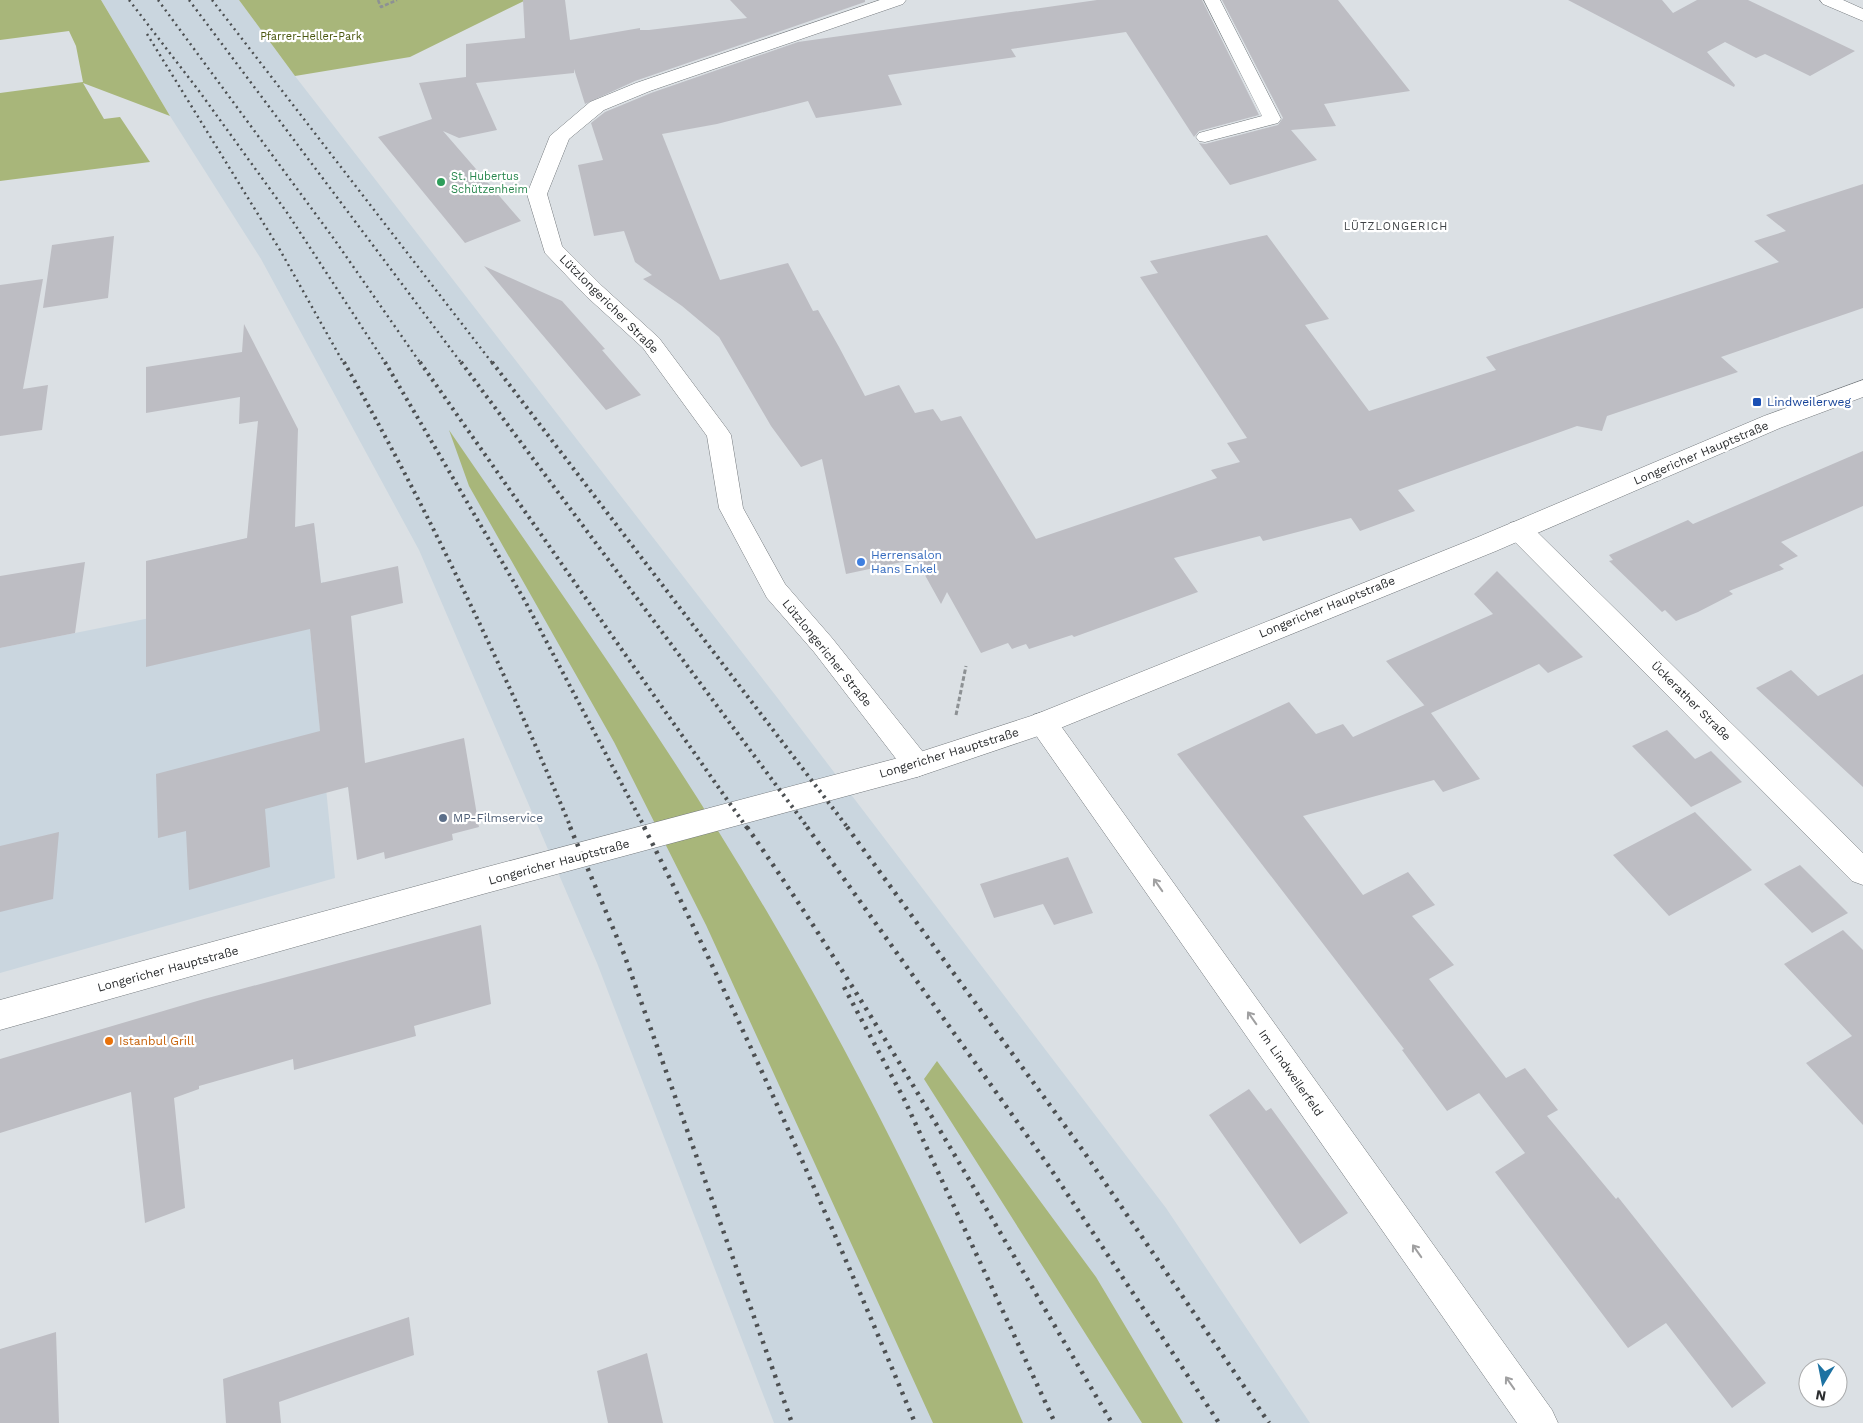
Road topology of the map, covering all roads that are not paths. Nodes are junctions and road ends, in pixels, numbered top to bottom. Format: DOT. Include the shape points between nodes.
graph roads {
  1 [pos="897,0"];
  2 [pos="1212,0"];
  3 [pos="1829,0"];
  4 [pos="1863,16"];
  5 [pos="1206,137"];
  6 [pos="1863,388"];
  7 [pos="1519,530"];
  8 [pos="1043,723"];
  9 [pos="916,765"];
  10 [pos="1863,872"];
  11 [pos="0,1015"];
  12 [pos="1539,1423"];
  1 -- 9 [label="street, Lützlongericher Straße" via="643,86 597,106 560,136 537,194 552,248 651,344 719,435 731,508 776,591 823,644"];
  2 -- 5 [label="lane" via="1272,119"];
  3 -- 4 [label="street"];
  6 -- 7 [label="street, Longericher Hauptstraße" via="1772,422"];
  7 -- 8 [label="street, Longericher Hauptstraße"];
  7 -- 10 [label="street, Ückerather Straße"];
  8 -- 9 [label="street, Longericher Hauptstraße"];
  12 -- 8 [label="street, Im Lindweilerfeld, one-way"];
  9 -- 11 [label="street, Longericher Hauptstraße"];
}
